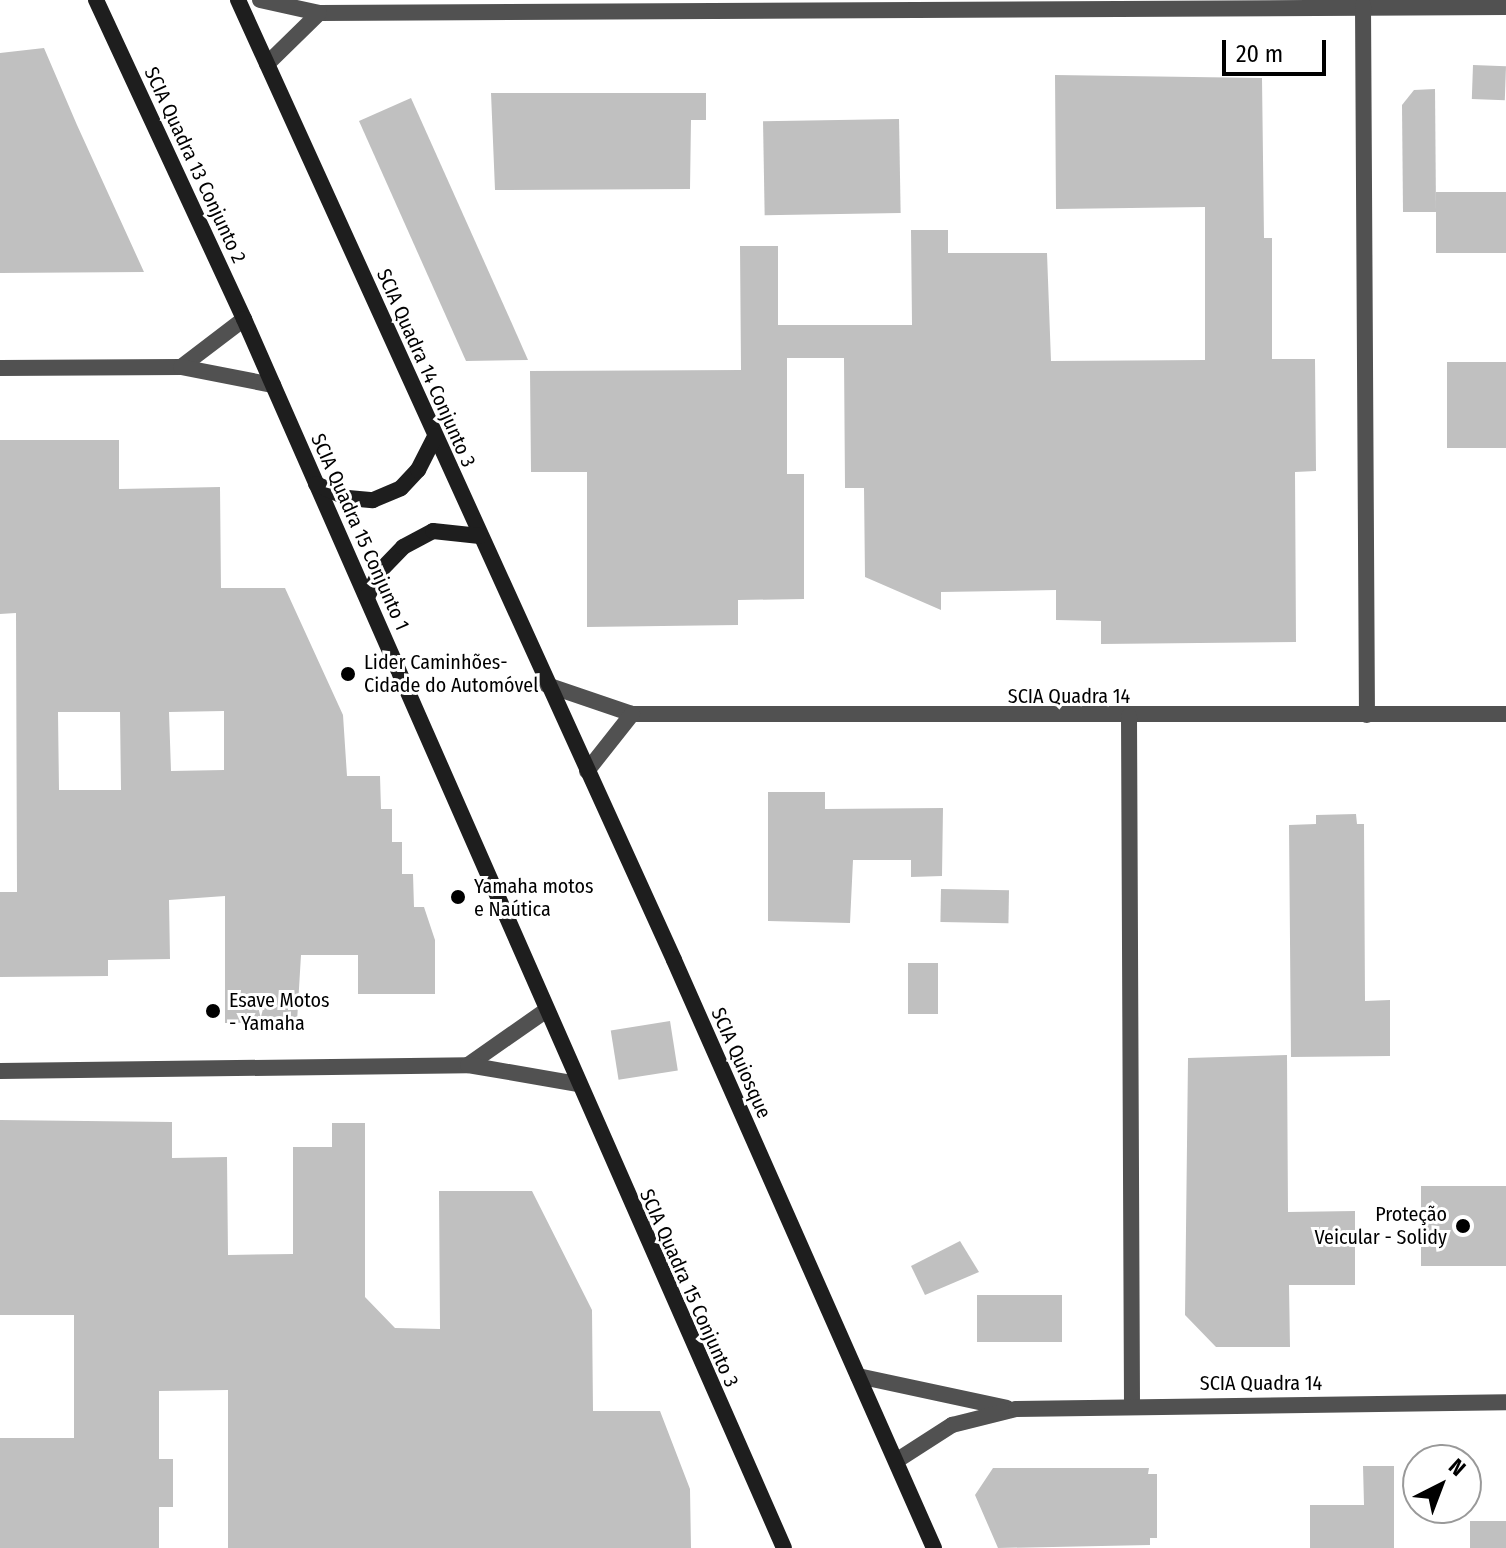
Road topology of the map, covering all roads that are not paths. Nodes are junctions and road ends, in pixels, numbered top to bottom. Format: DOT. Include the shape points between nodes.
graph roads {
  1 [pos="96,0"];
  2 [pos="238,0"];
  3 [pos="260,0"];
  4 [pos="788,4"];
  5 [pos="892,4"];
  6 [pos="1363,5"];
  7 [pos="1506,7"];
  8 [pos="319,13"];
  9 [pos="267,64"];
  10 [pos="244,319"];
  11 [pos="256,347"];
  12 [pos="181,367"];
  13 [pos="0,368"];
  14 [pos="273,385"];
  15 [pos="435,436"];
  16 [pos="316,484"];
  17 [pos="480,536"];
  18 [pos="367,597"];
  19 [pos="547,685"];
  20 [pos="632,714"];
  21 [pos="1506,714"];
  22 [pos="1367,715"];
  23 [pos="1129,716"];
  24 [pos="563,725"];
  25 [pos="587,771"];
  26 [pos="545,1011"];
  27 [pos="560,1043"];
  28 [pos="468,1065"];
  29 [pos="0,1071"];
  30 [pos="578,1084"];
  31 [pos="858,1376"];
  32 [pos="1506,1402"];
  33 [pos="1132,1404"];
  34 [pos="1016,1409"];
  35 [pos="896,1461"];
  36 [pos="784,1548"];
  37 [pos="934,1548"];
  1 -- 10 [label="main road, SCIA Quadra 13 Conjunto 2"];
  2 -- 9 [label="main road, SCIA Quadra 14 Conjunto 3"];
  3 -- 8 [label="street"];
  4 -- 5 [label="street"];
  4 -- 8 [label="street"];
  5 -- 6 [label="street"];
  6 -- 7 [label="street"];
  6 -- 22 [label="street"];
  8 -- 9 [label="street"];
  9 -- 15 [label="main road, SCIA Quadra 14 Conjunto 3"];
  10 -- 11 [label="main road, SCIA Quadra 13 Conjunto 2"];
  10 -- 12 [label="street"];
  11 -- 14 [label="main road, SCIA Quadra 15 Conjunto 1"];
  12 -- 13 [label="street"];
  12 -- 14 [label="street"];
  14 -- 16 [label="main road, SCIA Quadra 15 Conjunto 1"];
  15 -- 16 [label="main road" via="418,470 401,488 373,500 348,498"];
  15 -- 17 [label="main road, SCIA Quadra 14 Conjunto 3"];
  16 -- 18 [label="main road, SCIA Quadra 15 Conjunto 1"];
  17 -- 18 [label="main road" via="433,531 403,547 381,570"];
  17 -- 19 [label="main road, SCIA Quadra 14 Conjunto 3"];
  18 -- 26 [label="main road, SCIA Quadra 15 Conjunto 1"];
  19 -- 20 [label="street, SCIA Quadra 14"];
  19 -- 24 [label="main road, SCIA Quadra 14 Conjunto 3"];
  20 -- 23 [label="street, SCIA Quadra 14"];
  20 -- 25 [label="street"];
  21 -- 22 [label="street, SCIA Quadra 14"];
  22 -- 23 [label="street, SCIA Quadra 14"];
  23 -- 33 [label="street"];
  24 -- 25 [label="main road, SCIA Quiosque"];
  25 -- 31 [label="main road, SCIA Quiosque"];
  26 -- 27 [label="main road, SCIA Quadra 15 Conjunto 1"];
  26 -- 28 [label="street"];
  27 -- 30 [label="main road, SCIA Quadra 15 Conjunto 3"];
  28 -- 29 [label="street"];
  28 -- 30 [label="street"];
  30 -- 36 [label="main road, SCIA Quadra 15 Conjunto 3"];
  31 -- 34 [label="street, SCIA Quadra 14"];
  31 -- 35 [label="main road, SCIA Quiosque"];
  32 -- 33 [label="street, SCIA Quadra 14"];
  33 -- 34 [label="street, SCIA Quadra 14"];
  34 -- 35 [label="street, SCIA Quadra 14" via="952,1425"];
  35 -- 37 [label="main road, SCIA Quiosque"];
}
